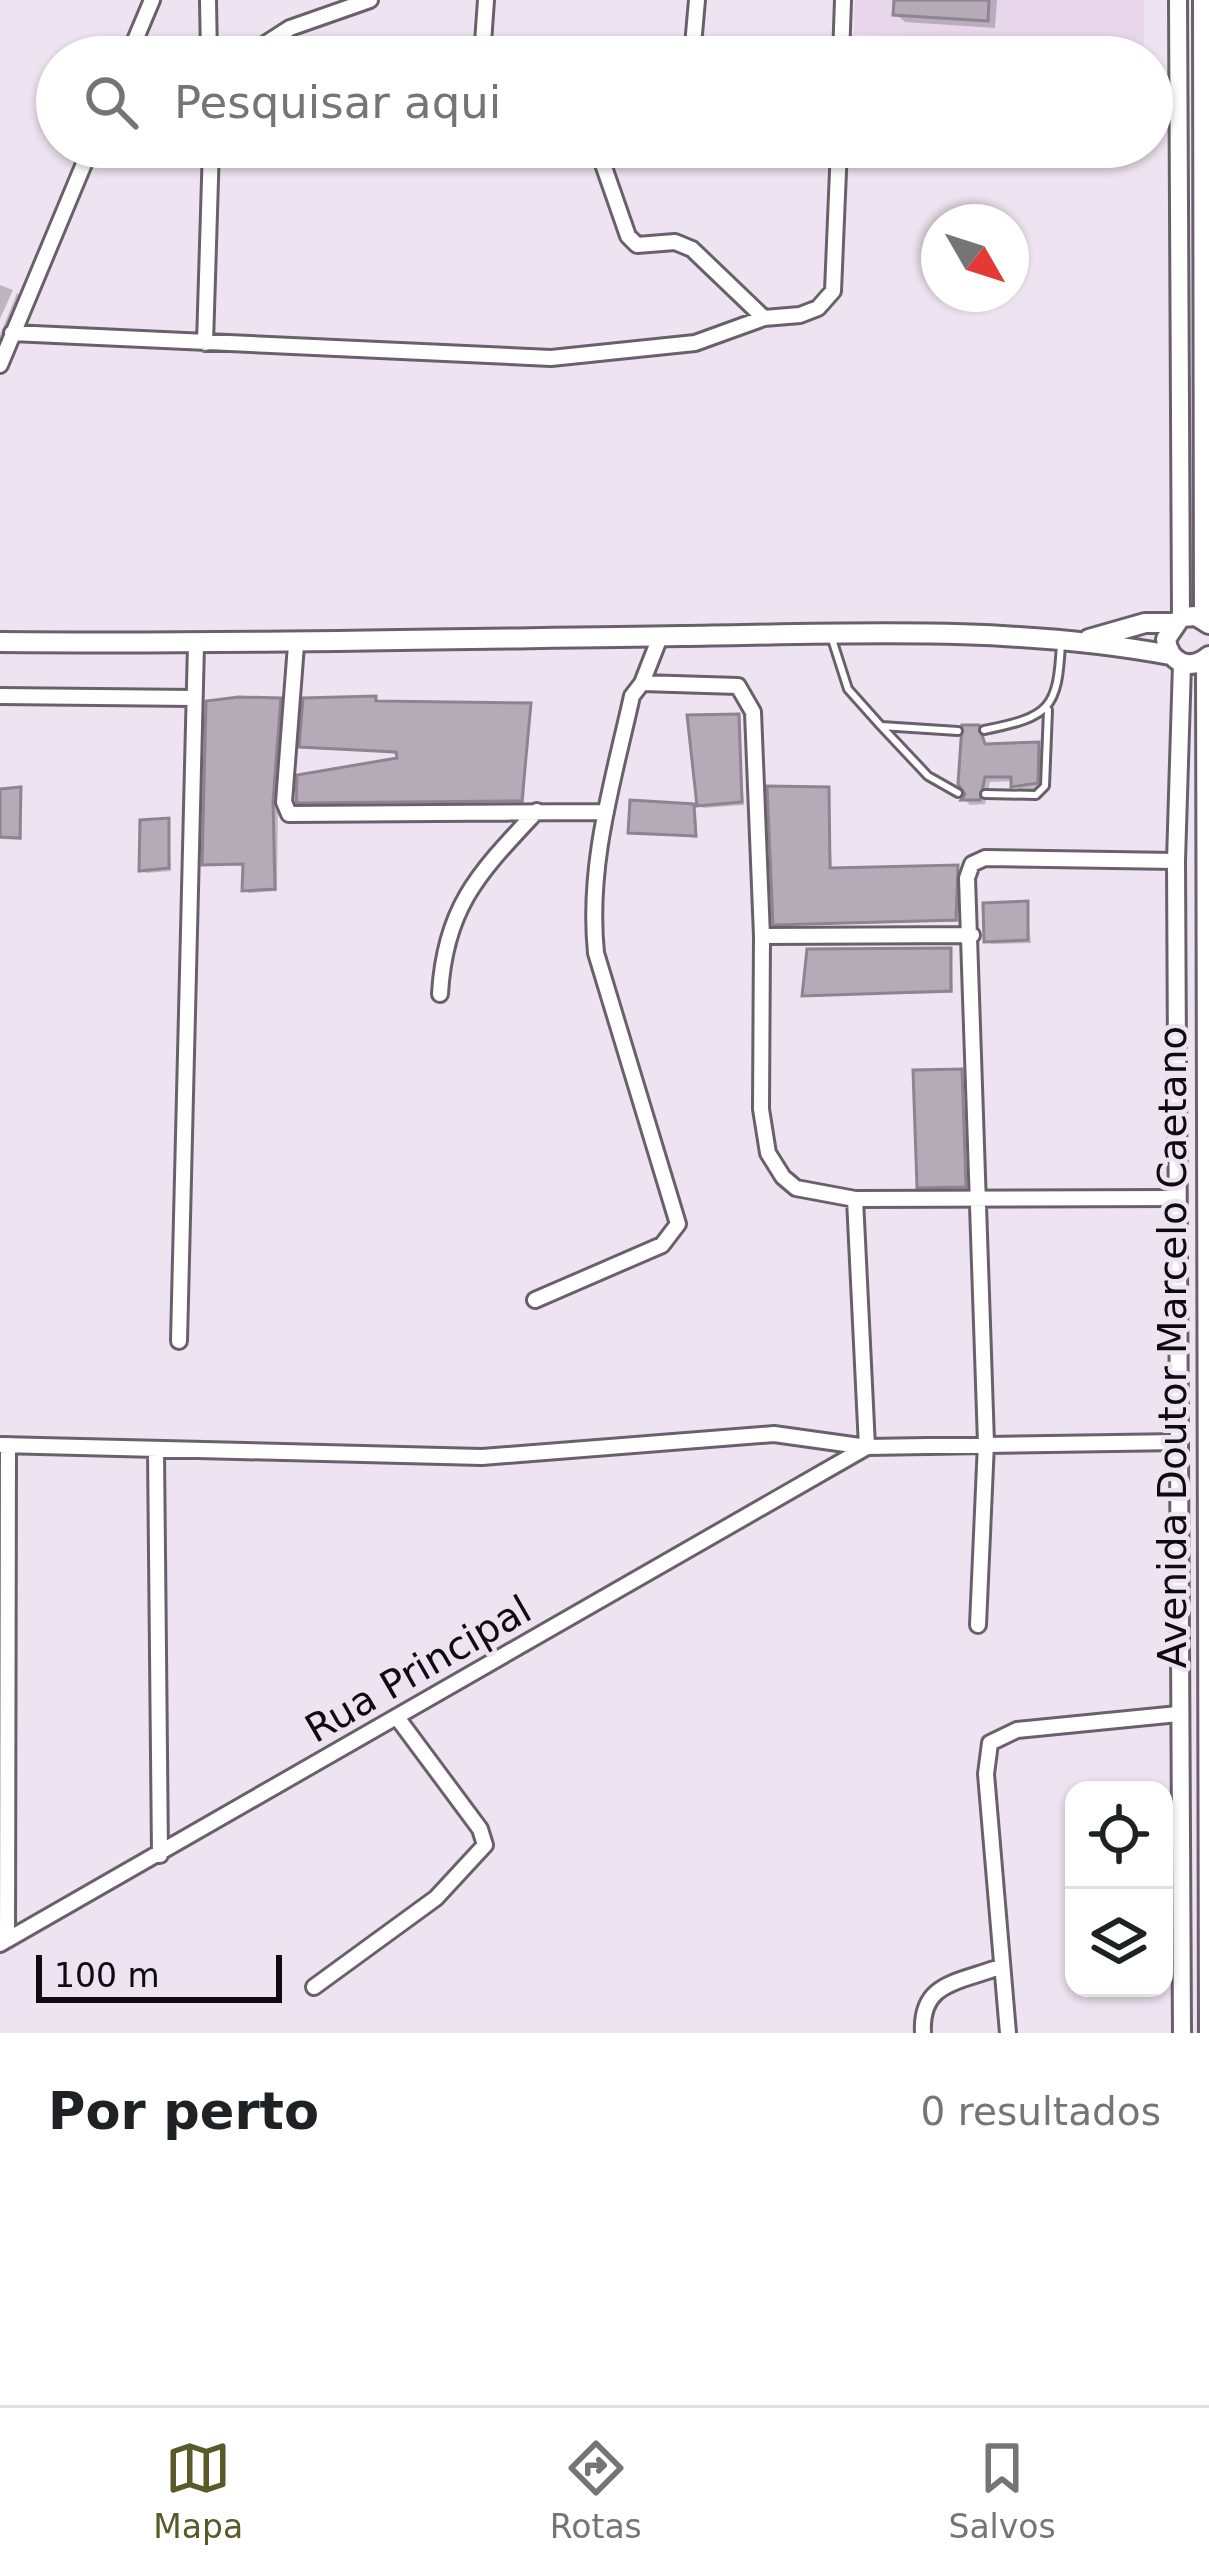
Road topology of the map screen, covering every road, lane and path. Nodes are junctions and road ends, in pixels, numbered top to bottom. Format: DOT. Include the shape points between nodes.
graph roads {
  1 [pos="152,0"];
  2 [pos="208,0"];
  3 [pos="370,0"];
  4 [pos="486,0"];
  5 [pos="697,0"];
  6 [pos="843,0"];
  7 [pos="1178,0"];
  8 [pos="1202,0"];
  9 [pos="1206,32"];
  10 [pos="137,36"];
  11 [pos="209,36"];
  12 [pos="278,36"];
  13 [pos="483,36"];
  14 [pos="694,36"];
  15 [pos="842,36"];
  16 [pos="82,168"];
  17 [pos="211,168"];
  18 [pos="605,168"];
  19 [pos="838,168"];
  20 [pos="1205,199"];
  21 [pos="764,318"];
  22 [pos="12,333"];
  23 [pos="206,343"];
  24 [pos="0,365"];
  25 [pos="1207,365"];
  26 [pos="1177,620"];
  27 [pos="1207,622"];
  28 [pos="830,634"];
  29 [pos="661,637"];
  30 [pos="1061,638"];
  31 [pos="1089,639"];
  32 [pos="0,642"];
  33 [pos="196,644"];
  34 [pos="296,645"];
  35 [pos="1207,658"];
  36 [pos="1176,659"];
  37 [pos="642,683"];
  38 [pos="0,696"];
  39 [pos="194,698"];
  40 [pos="1048,710"];
  41 [pos="881,726"];
  42 [pos="985,730"];
  43 [pos="958,731"];
  44 [pos="958,793"];
  45 [pos="985,794"];
  46 [pos="537,811"];
  47 [pos="606,812"];
  48 [pos="1176,861"];
  49 [pos="972,935"];
  50 [pos="762,936"];
  51 [pos="440,994"];
  52 [pos="1178,1198"];
  53 [pos="1207,1198"];
  54 [pos="855,1199"];
  55 [pos="978,1203"];
  56 [pos="535,1300"];
  57 [pos="179,1342"];
  58 [pos="1180,1442"];
  59 [pos="986,1443"];
  60 [pos="4,1445"];
  61 [pos="866,1448"];
  62 [pos="156,1451"];
  63 [pos="979,1625"];
  64 [pos="1178,1714"];
  65 [pos="399,1720"];
  66 [pos="1208,1737"];
  67 [pos="160,1855"];
  68 [pos="3,1942"];
  69 [pos="999,1967"];
  70 [pos="314,1987"];
  71 [pos="923,2033"];
  72 [pos="1008,2033"];
  73 [pos="1182,2033"];
  74 [pos="1208,2033"];
  1 -- 10 [label="street"];
  2 -- 11 [label="street"];
  3 -- 12 [label="street"];
  4 -- 13 [label="street"];
  5 -- 14 [label="street"];
  6 -- 15 [label="street"];
  7 -- 26 [label="street, Avenida Doutor Marcelo Caetano"];
  8 -- 9 [label="street"];
  9 -- 20 [label="street"];
  16 -- 22 [label="street"];
  17 -- 23 [label="street"];
  18 -- 21 [label="street" via="637,245 692,249"];
  19 -- 21 [label="street" via="833,291 800,316"];
  20 -- 25 [label="street"];
  21 -- 23 [label="street" via="694,343 551,358"];
  22 -- 23 [label="street"];
  22 -- 24 [label="street"];
  25 -- 27 [label="street"];
  26 -- 27 [label="main road"];
  26 -- 31 [label="main road"];
  26 -- 36 [label="main road, Avenida Doutor Marcelo Caetano" via="1166,639"];
  28 -- 29 [label="main road"];
  28 -- 30 [label="main road"];
  28 -- 41 [label="lane" via="848,689"];
  29 -- 34 [label="main road"];
  29 -- 37 [label="street"];
  30 -- 31 [label="main road"];
  30 -- 40 [label="lane" via="1059,684"];
  31 -- 36 [label="main road"];
  32 -- 33 [label="main road"];
  33 -- 34 [label="main road"];
  33 -- 39 [label="street"];
  34 -- 46 [label="street" via="289,814"];
  35 -- 36 [label="main road, Avenida Doutor Marcelo Caetano"];
  35 -- 53 [label="street, Avenida Doutor Marcelo Caetano"];
  36 -- 48 [label="street, Avenida Doutor Marcelo Caetano"];
  37 -- 47 [label="street" via="632,696"];
  37 -- 50 [label="street" via="738,686 748,698"];
  38 -- 39 [label="street"];
  39 -- 57 [label="street"];
  40 -- 42 [label="lane"];
  40 -- 45 [label="lane" via="1045,786 1036,795"];
  41 -- 43 [label="lane"];
  41 -- 44 [label="lane" via="928,776"];
  46 -- 47 [label="street"];
  46 -- 51 [label="street" via="477,875 452,919"];
  47 -- 56 [label="street" via="593,866 596,953 678,1224 662,1245"];
  48 -- 49 [label="street" via="985,859 967,878"];
  48 -- 52 [label="street, Avenida Doutor Marcelo Caetano"];
  49 -- 50 [label="street"];
  49 -- 55 [label="street"];
  50 -- 54 [label="street" via="768,1153 796,1188"];
  52 -- 53 [label="street"];
  52 -- 55 [label="street"];
  52 -- 58 [label="street, Avenida Doutor Marcelo Caetano"];
  53 -- 66 [label="street, Avenida Doutor Marcelo Caetano"];
  54 -- 55 [label="street"];
  54 -- 61 [label="street"];
  55 -- 59 [label="street"];
  58 -- 59 [label="street"];
  58 -- 64 [label="street, Avenida Doutor Marcelo Caetano"];
  59 -- 61 [label="street"];
  59 -- 63 [label="street"];
  60 -- 62 [label="street"];
  60 -- 68 [label="street"];
  61 -- 62 [label="street" via="774,1434 482,1457"];
  61 -- 65 [label="street, Rua Principal"];
  62 -- 67 [label="street"];
  64 -- 69 [label="street" via="1017,1730 990,1743"];
  64 -- 73 [label="street, Avenida Doutor Marcelo Caetano"];
  65 -- 67 [label="street, Rua Principal"];
  65 -- 70 [label="street" via="485,1845 436,1898"];
  66 -- 74 [label="street, Avenida Doutor Marcelo Caetano"];
  67 -- 68 [label="street, Rua Principal"];
  69 -- 71 [label="street" via="928,1996 920,2010"];
  69 -- 72 [label="street"];
}
